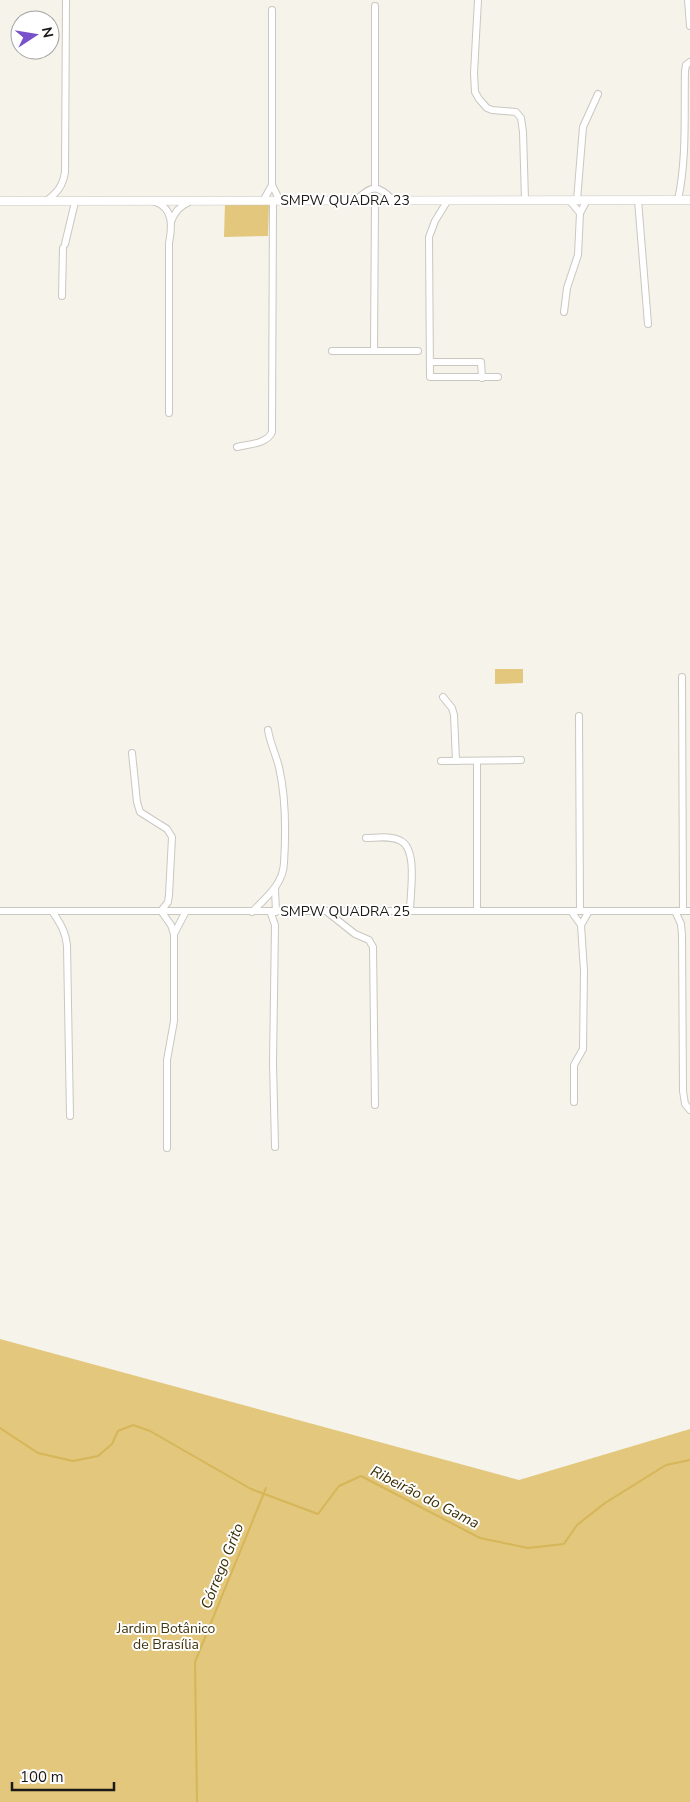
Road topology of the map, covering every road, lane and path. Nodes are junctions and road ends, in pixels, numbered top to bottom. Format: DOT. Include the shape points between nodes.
graph roads {
  1 [pos="66,0"];
  2 [pos="478,0"];
  3 [pos="688,0"];
  4 [pos="375,6"];
  5 [pos="272,10"];
  6 [pos="690,26"];
  7 [pos="690,62"];
  8 [pos="598,94"];
  9 [pos="272,185"];
  10 [pos="375,188"];
  11 [pos="393,200"];
  12 [pos="448,200"];
  13 [pos="525,200"];
  14 [pos="573,200"];
  15 [pos="587,200"];
  16 [pos="638,200"];
  17 [pos="678,200"];
  18 [pos="690,200"];
  19 [pos="0,201"];
  20 [pos="46,201"];
  21 [pos="151,201"];
  22 [pos="263,201"];
  23 [pos="276,201"];
  24 [pos="355,201"];
  25 [pos="375,201"];
  26 [pos="75,202"];
  27 [pos="190,202"];
  28 [pos="580,213"];
  29 [pos="171,223"];
  30 [pos="62,296"];
  31 [pos="564,312"];
  32 [pos="648,324"];
  33 [pos="332,351"];
  34 [pos="418,351"];
  35 [pos="374,352"];
  36 [pos="430,362"];
  37 [pos="498,377"];
  38 [pos="482,378"];
  39 [pos="169,413"];
  40 [pos="237,447"];
  41 [pos="682,676"];
  42 [pos="443,697"];
  43 [pos="579,716"];
  44 [pos="268,730"];
  45 [pos="132,753"];
  46 [pos="521,760"];
  47 [pos="441,761"];
  48 [pos="456,761"];
  49 [pos="477,761"];
  50 [pos="366,838"];
  51 [pos="274,889"];
  52 [pos="0,911"];
  53 [pos="52,911"];
  54 [pos="186,911"];
  55 [pos="275,911"];
  56 [pos="326,911"];
  57 [pos="410,911"];
  58 [pos="477,911"];
  59 [pos="571,911"];
  60 [pos="580,911"];
  61 [pos="589,911"];
  62 [pos="675,911"];
  63 [pos="686,911"];
  64 [pos="162,912"];
  65 [pos="252,912"];
  66 [pos="581,925"];
  67 [pos="174,934"];
  68 [pos="574,1102"];
  69 [pos="374,1106"];
  70 [pos="690,1110"];
  71 [pos="70,1116"];
  72 [pos="275,1147"];
  73 [pos="167,1148"];
  1 -- 20 [label="street" via="65,172 62,185"];
  2 -- 13 [label="street" via="475,92 486,108 516,112 521,118"];
  3 -- 6 [label="street"];
  4 -- 10 [label="street"];
  5 -- 9 [label="street"];
  7 -- 17 [label="street" via="685,71 684,157"];
  8 -- 14 [label="street" via="583,127"];
  9 -- 22 [label="street"];
  9 -- 23 [label="street"];
  10 -- 11 [label="street"];
  10 -- 24 [label="street" via="365,191"];
  11 -- 12 [label="street, SMPW QUADRA 23"];
  11 -- 25 [label="street, SMPW QUADRA 23"];
  12 -- 13 [label="street, SMPW QUADRA 23"];
  12 -- 36 [label="street" via="429,237"];
  13 -- 14 [label="street, SMPW QUADRA 23"];
  14 -- 15 [label="street, SMPW QUADRA 23"];
  14 -- 28 [label="street"];
  15 -- 16 [label="street, SMPW QUADRA 23"];
  15 -- 28 [label="street"];
  16 -- 17 [label="street, SMPW QUADRA 23"];
  16 -- 32 [label="street"];
  17 -- 18 [label="street, SMPW QUADRA 23"];
  19 -- 20 [label="street, SMPW QUADRA 23"];
  20 -- 26 [label="street, SMPW QUADRA 23"];
  21 -- 26 [label="street, SMPW QUADRA 23"];
  21 -- 27 [label="street, SMPW QUADRA 23"];
  21 -- 29 [label="street" via="163,206"];
  22 -- 23 [label="street, SMPW QUADRA 23"];
  22 -- 27 [label="street, SMPW QUADRA 23"];
  23 -- 24 [label="street, SMPW QUADRA 23"];
  23 -- 40 [label="street" via="272,432 266,440"];
  24 -- 25 [label="street, SMPW QUADRA 23"];
  25 -- 35 [label="street"];
  26 -- 30 [label="street" via="64,246"];
  27 -- 29 [label="street" via="175,212"];
  28 -- 31 [label="street" via="578,255 567,288"];
  29 -- 39 [label="street"];
  33 -- 35 [label="street"];
  34 -- 35 [label="street"];
  36 -- 38 [label="street" via="430,377"];
  36 -- 38 [label="street" via="481,362"];
  37 -- 38 [label="street"];
  41 -- 63 [label="street"];
  42 -- 48 [label="street" via="454,715"];
  43 -- 60 [label="street"];
  44 -- 51 [label="street" via="284,800 284,870"];
  45 -- 64 [label="street" via="140,812 167,829 172,837 169,895"];
  46 -- 49 [label="street"];
  47 -- 48 [label="street"];
  48 -- 49 [label="street"];
  49 -- 58 [label="street"];
  50 -- 57 [label="street" via="396,839 406,845 411,856"];
  51 -- 55 [label="street"];
  51 -- 65 [label="street"];
  52 -- 53 [label="street, SMPW QUADRA 25"];
  53 -- 64 [label="street, SMPW QUADRA 25"];
  53 -- 71 [label="street" via="67,941"];
  54 -- 64 [label="street, SMPW QUADRA 25"];
  54 -- 65 [label="street, SMPW QUADRA 25"];
  54 -- 67 [label="street"];
  55 -- 56 [label="street, SMPW QUADRA 25"];
  55 -- 65 [label="street, SMPW QUADRA 25"];
  55 -- 72 [label="street"];
  56 -- 57 [label="street, SMPW QUADRA 25"];
  56 -- 69 [label="street" via="355,934 369,940 374,947"];
  57 -- 58 [label="street, SMPW QUADRA 25"];
  58 -- 59 [label="street, SMPW QUADRA 25"];
  59 -- 60 [label="street, SMPW QUADRA 25"];
  59 -- 66 [label="street"];
  60 -- 61 [label="street, SMPW QUADRA 25"];
  61 -- 62 [label="street, SMPW QUADRA 25"];
  61 -- 66 [label="street"];
  62 -- 63 [label="street, SMPW QUADRA 25"];
  62 -- 70 [label="street" via="682,935 683,1091 685,1104"];
  64 -- 67 [label="street"];
  66 -- 68 [label="street" via="583,1049 574,1065"];
  67 -- 73 [label="street" via="174,1021 166,1060"];
}
